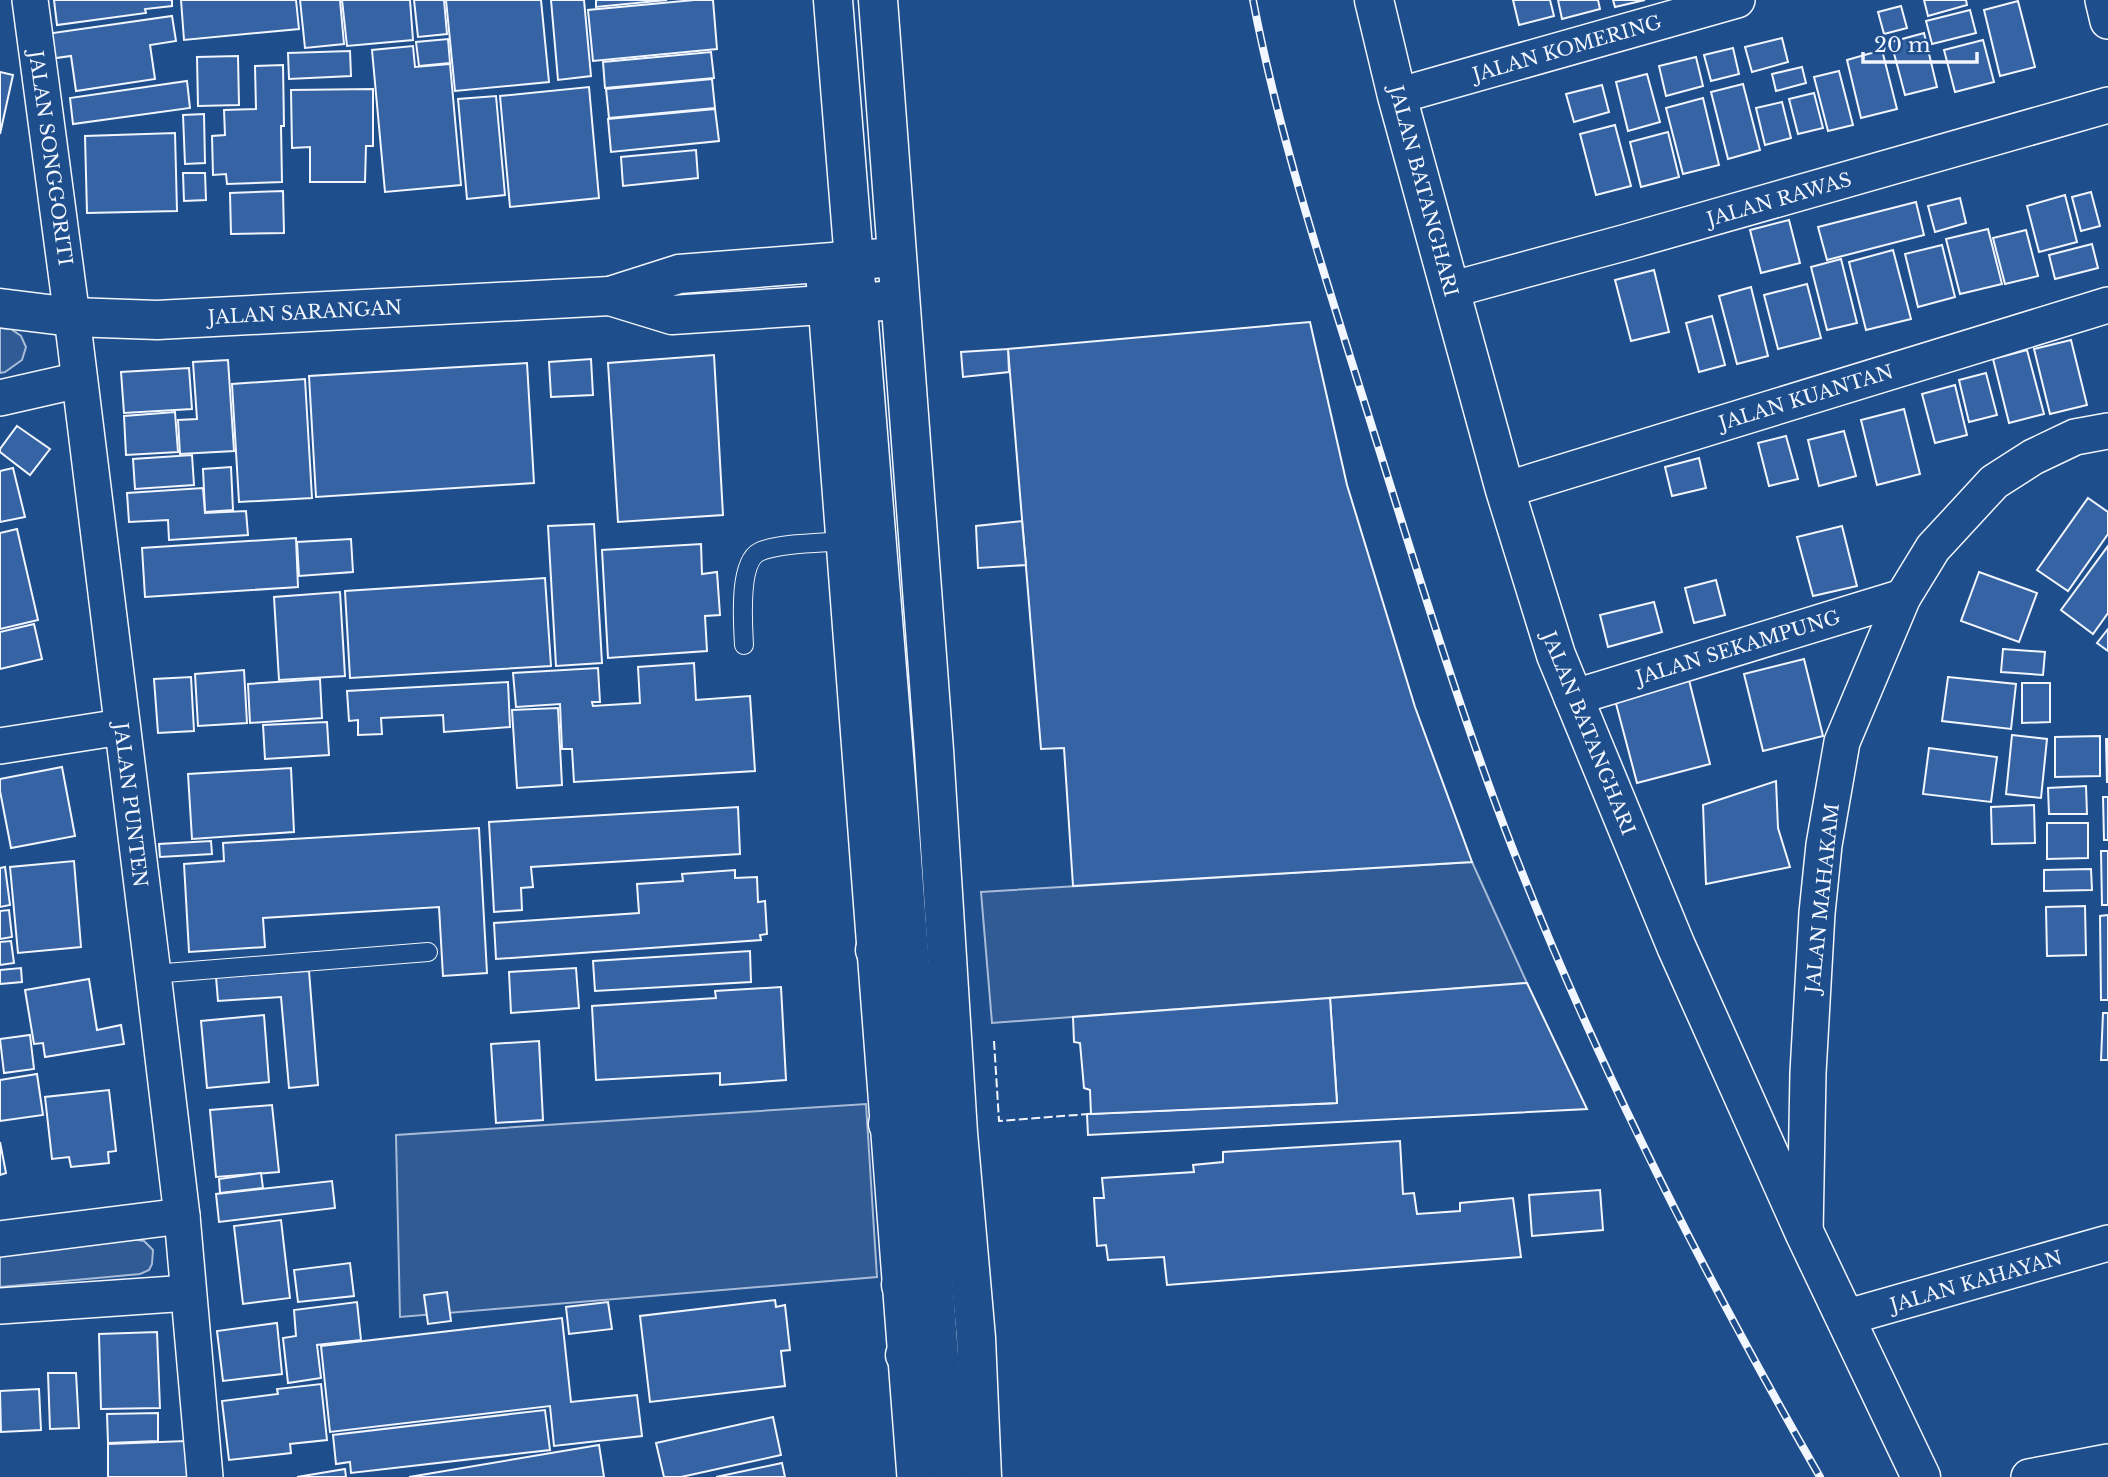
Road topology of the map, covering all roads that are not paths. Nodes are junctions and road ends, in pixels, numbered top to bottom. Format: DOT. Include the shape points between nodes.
graph roads {
  1 [pos="30,0"];
  2 [pos="833,0"];
  3 [pos="877,0"];
  4 [pos="1374,0"];
  5 [pos="1737,0"];
  6 [pos="2103,0"];
  7 [pos="2108,21"];
  8 [pos="1397,96"];
  9 [pos="2108,105"];
  10 [pos="896,257"];
  11 [pos="839,262"];
  12 [pos="1450,290"];
  13 [pos="610,296"];
  14 [pos="899,300"];
  15 [pos="842,304"];
  16 [pos="2108,305"];
  17 [pos="0,309"];
  18 [pos="72,317"];
  19 [pos="79,380"];
  20 [pos="0,398"];
  21 [pos="2108,431"];
  22 [pos="1505,490"];
  23 [pos="845,541"];
  24 [pos="1903,597"];
  25 [pos="744,645"];
  26 [pos="1572,698"];
  27 [pos="121,727"];
  28 [pos="0,746"];
  29 [pos="939,816"];
  30 [pos="882,819"];
  31 [pos="428,952"];
  32 [pos="153,974"];
  33 [pos="182,1216"];
  34 [pos="1805,1234"];
  35 [pos="0,1239"];
  36 [pos="2108,1243"];
  37 [pos="188,1293"];
  38 [pos="0,1306"];
  39 [pos="1844,1318"];
  40 [pos="922,1353"];
  41 [pos="2108,1462"];
  42 [pos="205,1477"];
  43 [pos="915,1477"];
  44 [pos="947,1477"];
  45 [pos="982,1477"];
  46 [pos="1921,1477"];
  47 [pos="2029,1477"];
  1 -- 18 [label="street, JALAN SONGGORITI"];
  2 -- 11 [label="main road"];
  3 -- 10 [label="main road"];
  4 -- 8 [label="main road, JALAN BATANGHARI"];
  5 -- 8 [label="street, JALAN KOMERING"];
  6 -- 7 [label="street"];
  8 -- 12 [label="main road, JALAN BATANGHARI"];
  9 -- 12 [label="street, JALAN RAWAS"];
  10 -- 11 [label="main road, JALAN SARANGAN"];
  10 -- 14 [label="main road"];
  11 -- 13 [label="main road, JALAN SARANGAN" via="679,274"];
  11 -- 15 [label="main road"];
  12 -- 22 [label="main road, JALAN BATANGHARI"];
  13 -- 15 [label="main road, JALAN SARANGAN" via="672,315"];
  13 -- 18 [label="main road, JALAN SARANGAN" via="157,320"];
  14 -- 15 [label="main road, JALAN SARANGAN"];
  14 -- 29 [label="main road"];
  15 -- 23 [label="street"];
  15 -- 30 [label="main road"];
  16 -- 22 [label="street, JALAN KUANTAN"];
  17 -- 18 [label="main road, JALAN SARANGAN"];
  18 -- 19 [label="street, JALAN PUNTEN"];
  19 -- 20 [label="street"];
  19 -- 27 [label="street, JALAN PUNTEN"];
  21 -- 24 [label="street, JALAN MAHAKAM" via="2075,437 1994,482 1933,548"];
  22 -- 26 [label="main road, JALAN BATANGHARI"];
  23 -- 25 [label="lane" via="758,552 748,564 745,582"];
  23 -- 30 [label="street"];
  24 -- 26 [label="street, JALAN SEKAMPUNG"];
  24 -- 34 [label="street, JALAN MAHAKAM" via="1842,742 1824,845 1810,1036"];
  26 -- 34 [label="main road, JALAN BATANGHARI"];
  27 -- 28 [label="street"];
  27 -- 32 [label="street, JALAN PUNTEN"];
  29 -- 30 [label="main road"];
  29 -- 45 [label="main road"];
  30 -- 40 [label="main road"];
  31 -- 32 [label="lane"];
  32 -- 33 [label="street, JALAN PUNTEN"];
  33 -- 35 [label="street"];
  33 -- 37 [label="street, JALAN PUNTEN"];
  34 -- 39 [label="main road, JALAN BATANGHARI"];
  36 -- 39 [label="street, JALAN KAHAYAN"];
  37 -- 38 [label="street"];
  37 -- 42 [label="street, JALAN PUNTEN"];
  39 -- 46 [label="main road"];
  40 -- 43 [label="street"];
  40 -- 44 [label="main road"];
  41 -- 47 [label="street"];
}
